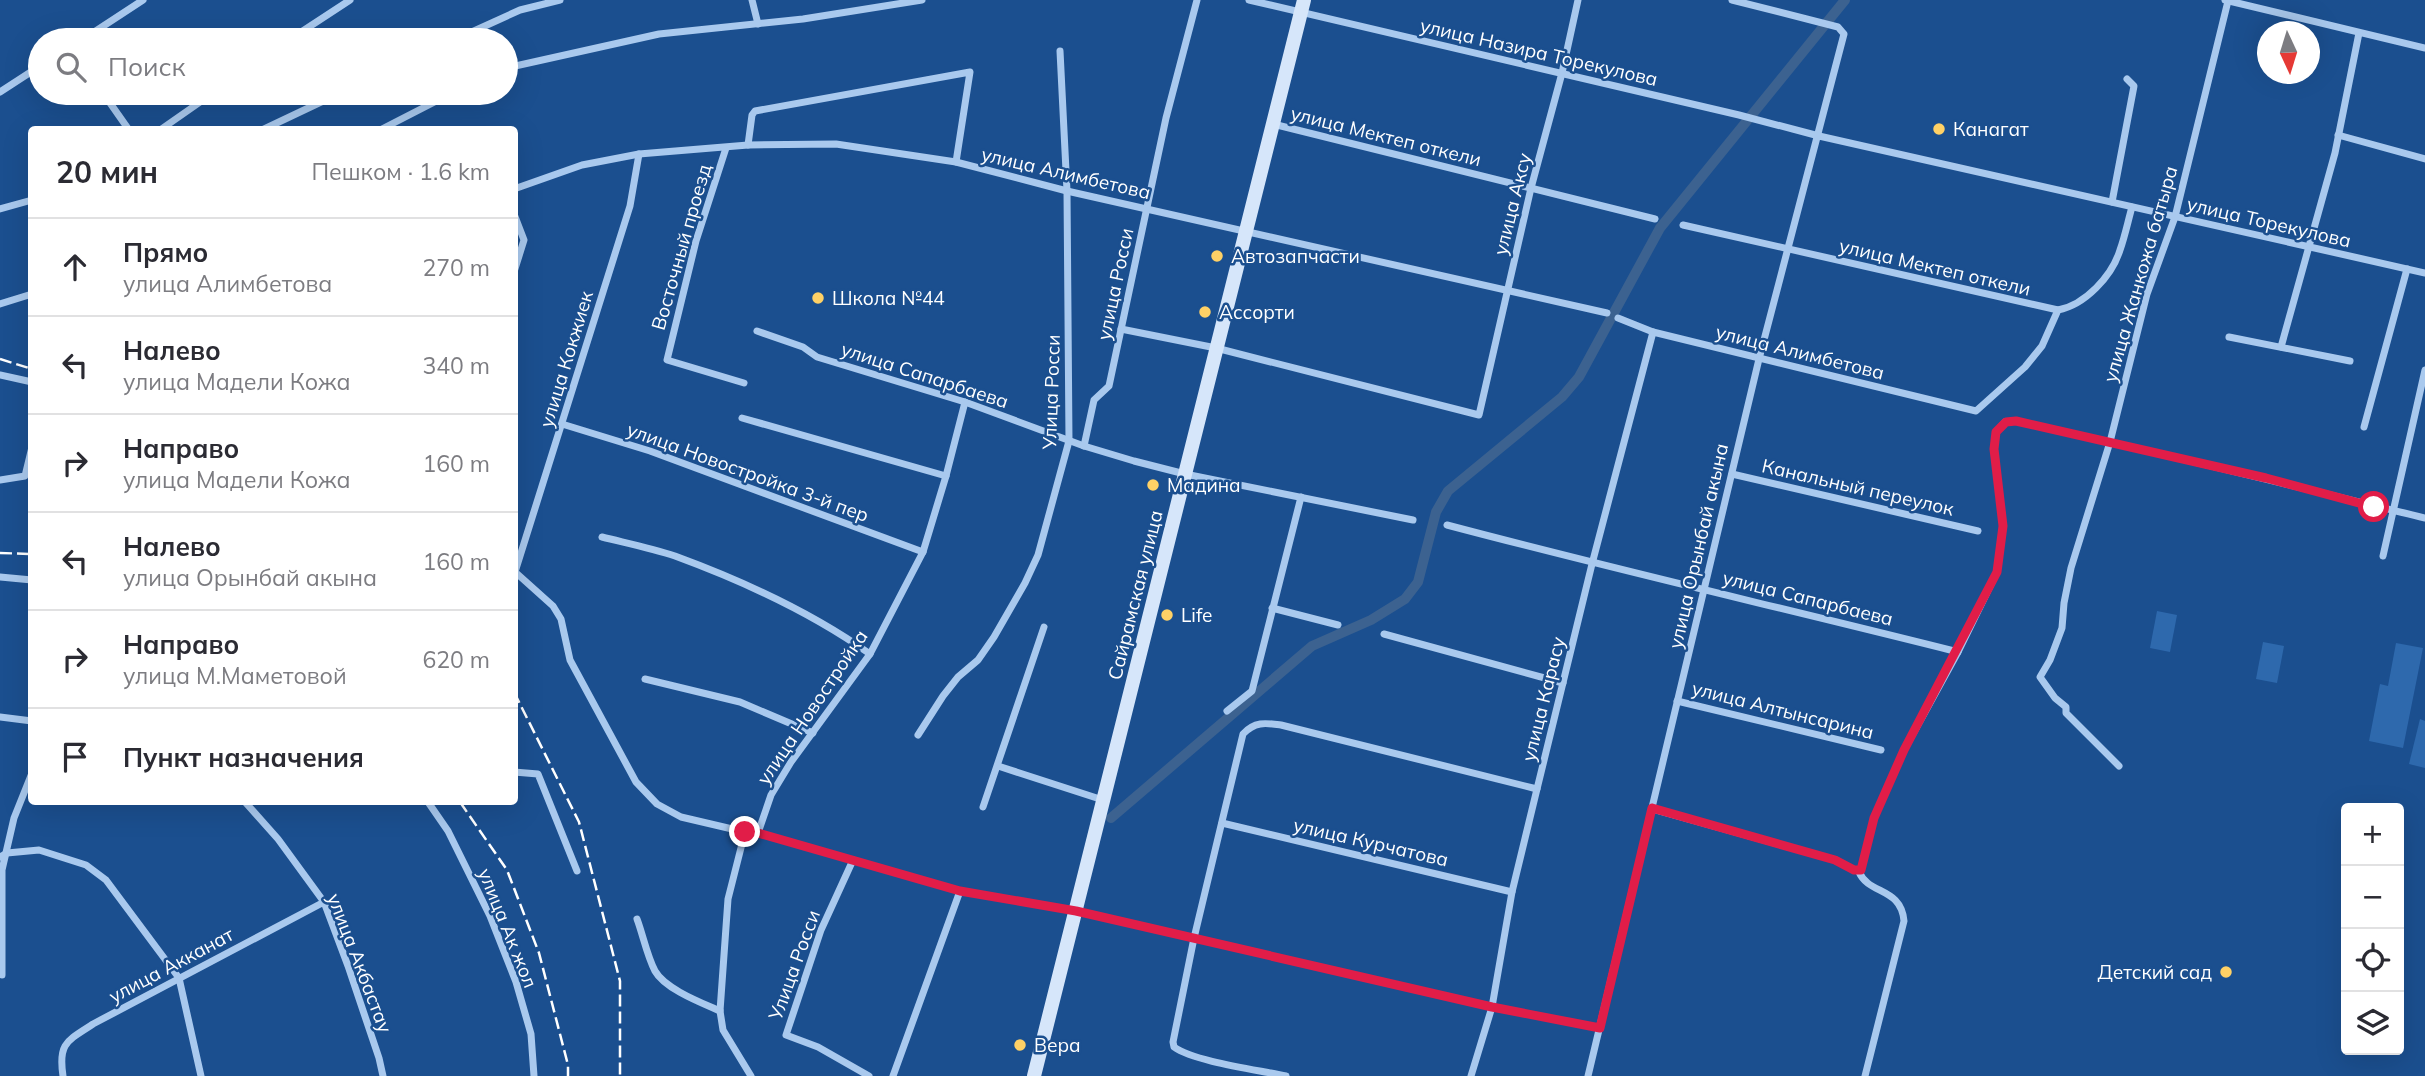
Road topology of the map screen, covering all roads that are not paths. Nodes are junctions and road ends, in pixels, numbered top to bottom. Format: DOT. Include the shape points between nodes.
graph roads {
  1 [pos="143,0"];
  2 [pos="350,0"];
  3 [pos="560,0"];
  4 [pos="752,0"];
  5 [pos="922,0"];
  6 [pos="1197,0"];
  7 [pos="1250,0"];
  8 [pos="1577,0"];
  9 [pos="1732,0"];
  10 [pos="2225,1"];
  11 [pos="1302,6"];
  12 [pos="758,24"];
  13 [pos="100,28"];
  14 [pos="307,28"];
  15 [pos="480,28"];
  16 [pos="2359,33"];
  17 [pos="2425,48"];
  18 [pos="1060,51"];
  19 [pos="518,65"];
  20 [pos="28,74"];
  21 [pos="1562,74"];
  22 [pos="2127,79"];
  23 [pos="0,92"];
  24 [pos="111,105"];
  25 [pos="196,105"];
  26 [pos="315,105"];
  27 [pos="429,105"];
  28 [pos="1739,115"];
  29 [pos="1273,124"];
  30 [pos="126,126"];
  31 [pos="166,126"];
  32 [pos="270,126"];
  33 [pos="388,126"];
  34 [pos="2338,135"];
  35 [pos="1819,136"];
  36 [pos="748,145"];
  37 [pos="726,148"];
  38 [pos="639,155"];
  39 [pos="2425,159"];
  40 [pos="956,163"];
  41 [pos="518,188"];
  42 [pos="1531,188"];
  43 [pos="1067,191"];
  44 [pos="28,201"];
  45 [pos="2112,202"];
  46 [pos="2132,207"];
  47 [pos="1147,208"];
  48 [pos="0,209"];
  49 [pos="2175,217"];
  50 [pos="1655,219"];
  51 [pos="518,224"];
  52 [pos="1683,225"];
  53 [pos="1247,230"];
  54 [pos="2309,248"];
  55 [pos="1788,250"];
  56 [pos="518,259"];
  57 [pos="2407,269"];
  58 [pos="2425,273"];
  59 [pos="1508,290"];
  60 [pos="28,295"];
  61 [pos="0,304"];
  62 [pos="2058,310"];
  63 [pos="1607,313"];
  64 [pos="1618,318"];
  65 [pos="1121,329"];
  66 [pos="757,331"];
  67 [pos="1653,332"];
  68 [pos="2229,337"];
  69 [pos="2281,347"];
  70 [pos="1216,348"];
  71 [pos="1759,359"];
  72 [pos="2350,361"];
  73 [pos="2425,370"];
  74 [pos="0,375"];
  75 [pos="28,381"];
  76 [pos="744,383"];
  77 [pos="2422,393"];
  78 [pos="965,402"];
  79 [pos="742,418"];
  80 [pos="562,424"];
  81 [pos="2364,427"];
  82 [pos="1069,441"];
  83 [pos="2110,442"];
  84 [pos="1084,446"];
  85 [pos="1185,474"];
  86 [pos="1732,474"];
  87 [pos="946,476"];
  88 [pos="28,477"];
  89 [pos="0,480"];
  90 [pos="1301,497"];
  91 [pos="2393,510"];
  92 [pos="2425,517"];
  93 [pos="1413,520"];
  94 [pos="1447,525"];
  95 [pos="1978,531"];
  96 [pos="602,537"];
  97 [pos="923,551"];
  98 [pos="2384,556"];
  99 [pos="518,563"];
  100 [pos="1592,564"];
  101 [pos="518,575"];
  102 [pos="0,577"];
  103 [pos="28,580"];
  104 [pos="1704,589"];
  105 [pos="1272,608"];
  106 [pos="1338,625"];
  107 [pos="1044,627"];
  108 [pos="1384,634"];
  109 [pos="1958,652"];
  110 [pos="870,654"];
  111 [pos="645,679"];
  112 [pos="1563,683"];
  113 [pos="1678,701"];
  114 [pos="1227,711"];
  115 [pos="0,717"];
  116 [pos="28,720"];
  117 [pos="813,733"];
  118 [pos="918,735"];
  119 [pos="1881,750"];
  120 [pos="998,766"];
  121 [pos="2119,766"];
  122 [pos="518,772"];
  123 [pos="28,783"];
  124 [pos="1537,789"];
  125 [pos="1104,800"];
  126 [pos="248,805"];
  127 [pos="430,805"];
  128 [pos="983,807"];
  129 [pos="1652,808"];
  130 [pos="1222,824"];
  131 [pos="745,832"];
  132 [pos="758,833"];
  133 [pos="3,855"];
  134 [pos="853,860"];
  135 [pos="577,871"];
  136 [pos="1859,872"];
  137 [pos="960,891"];
  138 [pos="1512,892"];
  139 [pos="324,902"];
  140 [pos="1076,911"];
  141 [pos="637,919"];
  142 [pos="1194,938"];
  143 [pos="2,975"];
  144 [pos="179,978"];
  145 [pos="1492,1007"];
  146 [pos="720,1011"];
  147 [pos="1600,1028"];
  148 [pos="63,1076"];
  149 [pos="201,1076"];
  150 [pos="383,1076"];
  151 [pos="534,1076"];
  152 [pos="751,1076"];
  153 [pos="869,1076"];
  154 [pos="893,1076"];
  155 [pos="1034,1076"];
  156 [pos="1286,1076"];
  157 [pos="1471,1076"];
  158 [pos="1588,1076"];
  159 [pos="1865,1076"];
  1 -- 13 [label="street"];
  2 -- 14 [label="street"];
  3 -- 15 [label="street" via="520,10"];
  4 -- 12 [label="street"];
  5 -- 12 [label="street"];
  6 -- 47 [label="street, улица Росси"];
  7 -- 11 [label="street, улица Назира Торекулова"];
  8 -- 21 [label="street, улица Аксу"];
  9 -- 35 [label="street, улица Орынбай акына" via="1838,27 1844,34"];
  10 -- 16 [label="street"];
  10 -- 49 [label="street, улица Жанкожа батыра"];
  11 -- 21 [label="street, улица Назира Торекулова"];
  11 -- 29 [label="main road, Сайрамская улица"];
  12 -- 19 [label="street" via="659,34"];
  16 -- 17 [label="street"];
  16 -- 34 [label="street"];
  18 -- 43 [label="street, Улица Росси"];
  20 -- 23 [label="street"];
  21 -- 28 [label="street, улица Назира Торекулова"];
  21 -- 42 [label="street, улица Аксу"];
  22 -- 45 [label="street" via="2134,86"];
  24 -- 30 [label="street"];
  25 -- 31 [label="street"];
  26 -- 32 [label="street"];
  27 -- 33 [label="street"];
  28 -- 35 [label="street, улица Торекулова"];
  29 -- 42 [label="street, улица Мектеп откели"];
  29 -- 53 [label="main road, Сайрамская улица"];
  34 -- 39 [label="street"];
  34 -- 54 [label="street"];
  35 -- 45 [label="street, улица Торекулова"];
  35 -- 55 [label="street, улица Орынбай акына"];
  36 -- 37 [label="street, улица Алимбетова"];
  36 -- 40 [label="street, улица Алимбетова" via="836,144"];
  36 -- 40 [label="street" via="755,111 970,72"];
  37 -- 38 [label="street, улица Алимбетова"];
  37 -- 76 [label="street, Восточный проезд" via="696,241 667,359"];
  38 -- 41 [label="street, улица Алимбетова" via="582,165"];
  38 -- 80 [label="street, улица Кокжиек" via="629,206"];
  40 -- 43 [label="street, улица Алимбетова"];
  42 -- 50 [label="street, улица Мектеп откели"];
  42 -- 59 [label="street, улица Аксу"];
  43 -- 47 [label="street, улица Алимбетова"];
  43 -- 82 [label="street, Улица Росси"];
  44 -- 48 [label="street"];
  45 -- 46 [label="street, улица Торекулова"];
  46 -- 49 [label="street, улица Торекулова"];
  46 -- 62 [label="street" via="2120,253 2103,281 2080,301"];
  47 -- 53 [label="street, улица Алимбетова"];
  47 -- 65 [label="street, улица Росси"];
  49 -- 54 [label="street, улица Торекулова"];
  49 -- 83 [label="street, улица Жанкожа батыра" via="2147,294"];
  51 -- 56 [label="street" via="524,240"];
  52 -- 55 [label="street, улица Мектеп откели"];
  53 -- 59 [label="street, улица Алимбетова"];
  53 -- 70 [label="main road, Сайрамская улица"];
  54 -- 57 [label="street, улица Торекулова"];
  54 -- 69 [label="street"];
  55 -- 62 [label="street, улица Мектеп откели"];
  55 -- 71 [label="street, улица Орынбай акына"];
  57 -- 58 [label="street, улица Торекулова"];
  57 -- 81 [label="street"];
  59 -- 63 [label="street, улица Алимбетова"];
  59 -- 70 [label="street, улица Аксу" via="1479,415"];
  60 -- 61 [label="street"];
  62 -- 71 [label="street, улица Алимбетова" via="2042,346 2025,368 1976,411"];
  64 -- 67 [label="street, улица Алимбетова"];
  65 -- 70 [label="street"];
  65 -- 84 [label="street, улица Росси" via="1109,386 1094,400"];
  66 -- 78 [label="street, улица Сапарбаева" via="803,347 817,357"];
  67 -- 71 [label="street, улица Алимбетова"];
  67 -- 100 [label="street, улица Карасу"];
  68 -- 69 [label="street"];
  69 -- 72 [label="street"];
  70 -- 85 [label="main road, Сайрамская улица"];
  71 -- 86 [label="street, улица Орынбай акына"];
  73 -- 77 [label="street"];
  74 -- 75 [label="street"];
  77 -- 91 [label="street"];
  78 -- 82 [label="street, улица Сапарбаева"];
  78 -- 87 [label="street, улица Новостройка"];
  79 -- 87 [label="street"];
  80 -- 97 [label="street, улица Новостройка 3-й пер" via="650,451"];
  80 -- 99 [label="street, улица Кокжиек"];
  82 -- 84 [label="street, улица Сапарбаева"];
  82 -- 118 [label="street, Улица Росси" via="1038,555 1025,583 978,660 958,677"];
  83 -- 91 [label="street"];
  83 -- 109 [label="street" via="2016,421 2006,422 1996,432 2003,526 1997,572"];
  83 -- 121 [label="street, улица Жанкожа батыра" via="2071,568 2062,628 2040,677 2066,707 2066,713"];
  84 -- 85 [label="street, улица Сапарбаева"];
  85 -- 90 [label="street, улица Сапарбаева"];
  85 -- 125 [label="main road, Сайрамская улица"];
  86 -- 95 [label="street, Канальный переулок"];
  86 -- 104 [label="street, улица Орынбай акына"];
  87 -- 97 [label="street, улица Новостройка"];
  88 -- 89 [label="street"];
  90 -- 93 [label="street, улица Сапарбаева"];
  90 -- 105 [label="street"];
  91 -- 92 [label="street"];
  91 -- 98 [label="street"];
  94 -- 100 [label="street, улица Сапарбаева"];
  96 -- 110 [label="street" via="673,556 757,590 842,634"];
  97 -- 110 [label="street, улица Новостройка"];
  100 -- 104 [label="street, улица Сапарбаева"];
  100 -- 112 [label="street, улица Карасу"];
  101 -- 131 [label="street" via="561,619 570,660 636,782 657,804 681,817"];
  102 -- 103 [label="street"];
  104 -- 109 [label="street, улица Сапарбаева"];
  104 -- 113 [label="street, улица Орынбай акына"];
  105 -- 106 [label="street"];
  105 -- 114 [label="street" via="1252,691"];
  107 -- 120 [label="street"];
  108 -- 112 [label="street"];
  109 -- 136 [label="street" via="1899,762 1874,818"];
  110 -- 117 [label="street, улица Новостройка"];
  111 -- 117 [label="street" via="740,702"];
  112 -- 124 [label="street, улица Карасу"];
  113 -- 119 [label="street, улица Алтынсарина"];
  113 -- 129 [label="street, улица Орынбай акына"];
  115 -- 116 [label="street"];
  117 -- 132 [label="street, улица Новостройка" via="771,795"];
  120 -- 125 [label="street"];
  120 -- 128 [label="street"];
  122 -- 135 [label="street" via="538,774"];
  123 -- 133 [label="street"];
  124 -- 130 [label="street" via="1263,722 1243,734"];
  124 -- 138 [label="street, улица Карасу"];
  125 -- 140 [label="main road, Сайрамская улица"];
  126 -- 139 [label="street, улица Акбастау"];
  127 -- 151 [label="street, улица Ак жол" via="490,916 516,982 531,1034"];
  129 -- 136 [label="street" via="1835,860"];
  129 -- 147 [label="street, улица Орынбай акына"];
  130 -- 138 [label="street, улица Курчатова"];
  130 -- 142 [label="street"];
  131 -- 132 [label="street"];
  131 -- 146 [label="street" via="728,899"];
  132 -- 134 [label="street"];
  133 -- 143 [label="street"];
  133 -- 144 [label="street" via="39,850 86,864 106,880"];
  134 -- 137 [label="street"];
  134 -- 153 [label="street, Улица Росси" via="821,930 786,1035"];
  136 -- 159 [label="street" via="1864,881 1898,902 1904,921"];
  137 -- 140 [label="street"];
  137 -- 154 [label="street"];
  138 -- 145 [label="street, улица Карасу"];
  139 -- 144 [label="street, улица Акканат"];
  139 -- 150 [label="street, улица Акбастау"];
  140 -- 142 [label="street"];
  140 -- 155 [label="main road, Сайрамская улица"];
  141 -- 146 [label="street" via="661,980"];
  142 -- 145 [label="street"];
  142 -- 156 [label="street" via="1174,1047"];
  144 -- 148 [label="street, улица Акканат" via="68,1040 60,1059"];
  144 -- 149 [label="street"];
  145 -- 147 [label="street"];
  145 -- 157 [label="street, улица Карасу"];
  146 -- 152 [label="street" via="723,1030"];
  147 -- 158 [label="street, улица Орынбай акына"];
}
